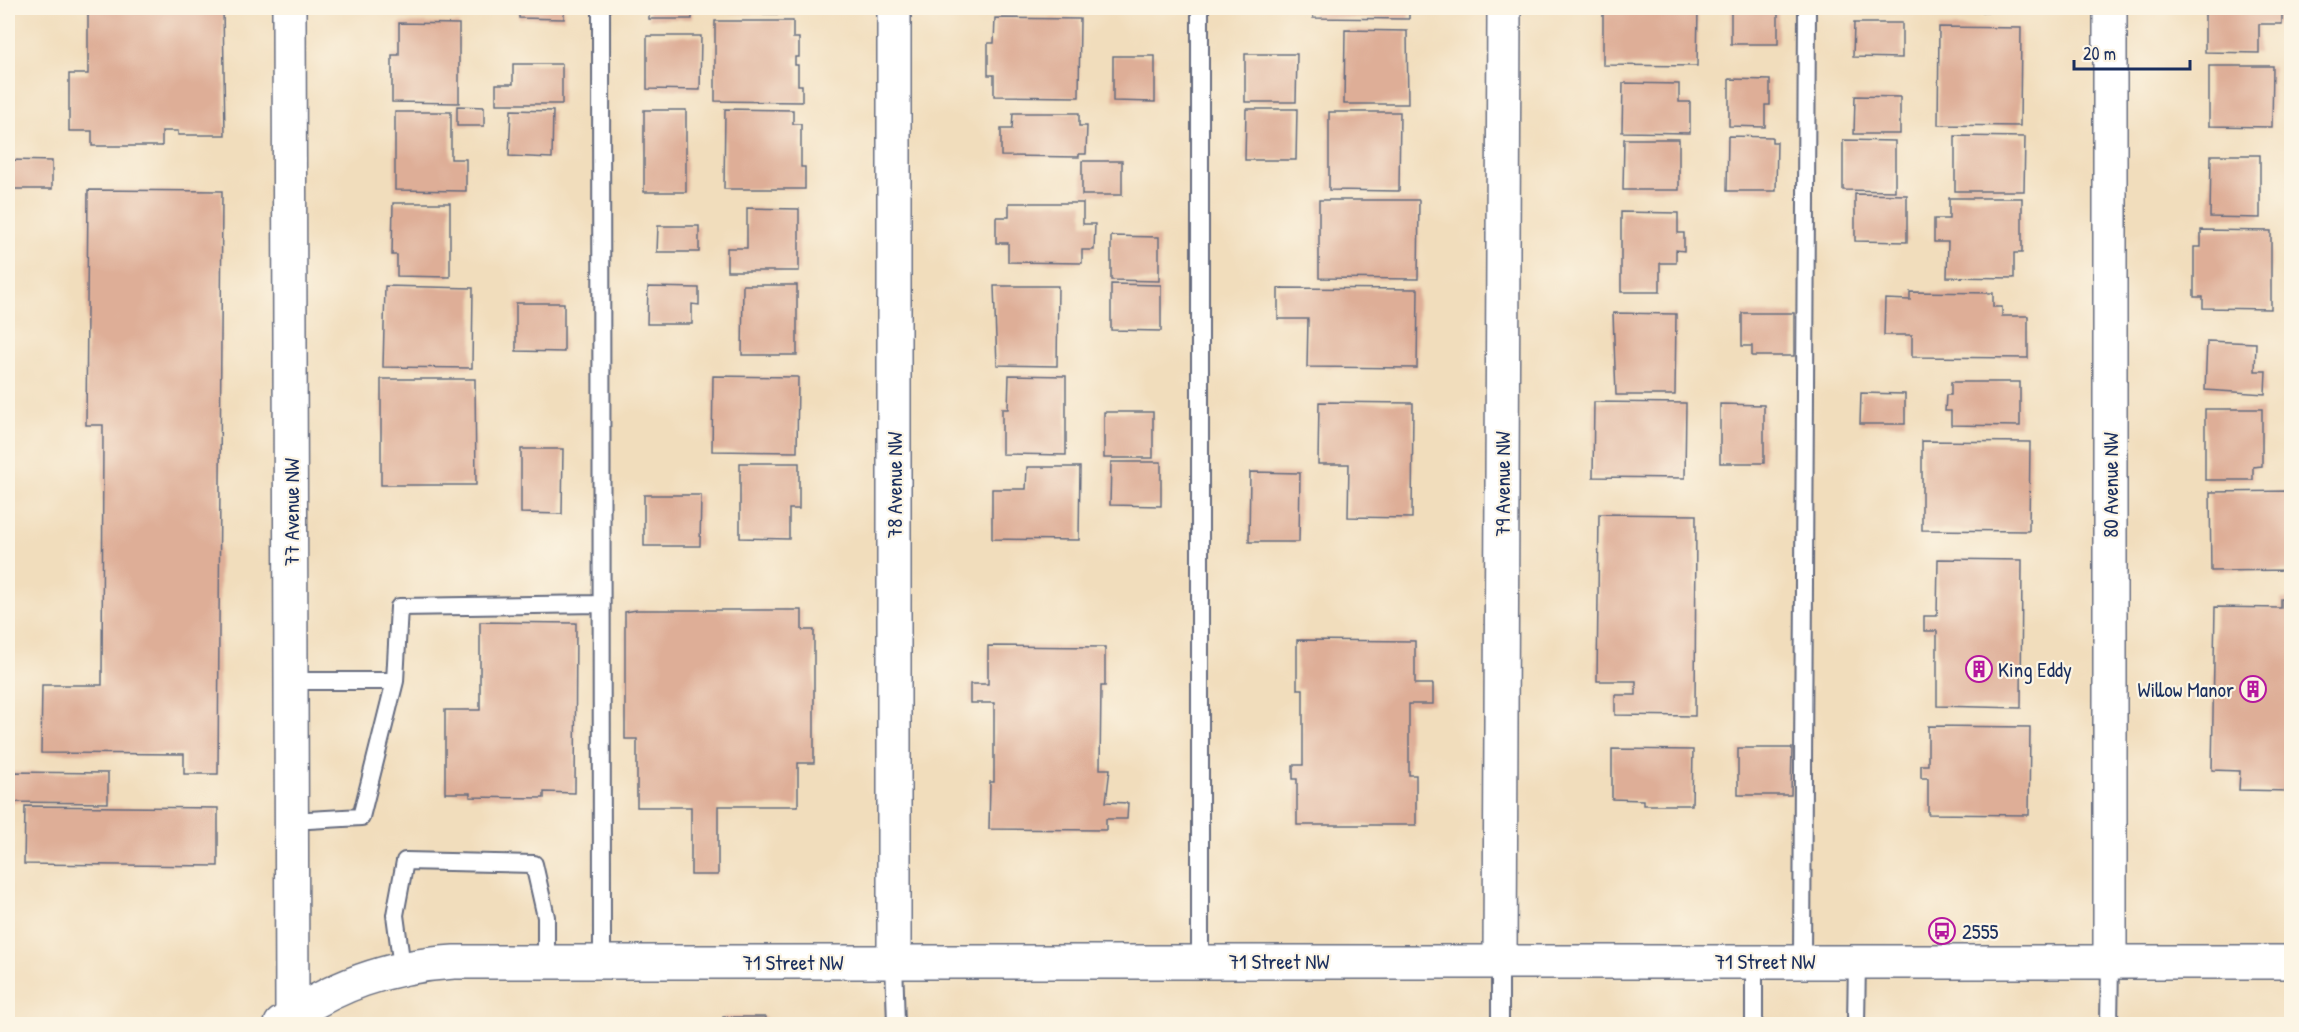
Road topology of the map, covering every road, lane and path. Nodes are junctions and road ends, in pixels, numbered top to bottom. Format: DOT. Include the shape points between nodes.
graph roads {
  1 [pos="289,8"];
  2 [pos="601,8"];
  3 [pos="894,8"];
  4 [pos="1200,8"];
  5 [pos="1504,8"];
  6 [pos="1807,8"];
  7 [pos="2110,8"];
  8 [pos="600,604"];
  9 [pos="291,681"];
  10 [pos="395,681"];
  11 [pos="291,821"];
  12 [pos="1802,960"];
  13 [pos="1857,960"];
  14 [pos="546,961"];
  15 [pos="602,961"];
  16 [pos="1200,961"];
  17 [pos="1500,961"];
  18 [pos="1754,961"];
  19 [pos="894,962"];
  20 [pos="2292,962"];
  21 [pos="2110,963"];
  22 [pos="402,967"];
  23 [pos="286,1020"];
  24 [pos="896,1024"];
  25 [pos="1500,1024"];
  26 [pos="1754,1024"];
  27 [pos="1856,1024"];
  28 [pos="2109,1024"];
  1 -- 9 [label="street, 77 Avenue NW"];
  2 -- 8 [label="lane"];
  3 -- 19 [label="street, 78 Avenue NW"];
  4 -- 16 [label="lane"];
  5 -- 17 [label="street, 79 Avenue NW"];
  6 -- 12 [label="lane"];
  7 -- 21 [label="street, 80 Avenue NW"];
  8 -- 10 [label="lane" via="399,607"];
  8 -- 15 [label="lane"];
  9 -- 10 [label="lane"];
  9 -- 11 [label="street, 77 Avenue NW"];
  10 -- 11 [label="lane" via="362,817"];
  11 -- 23 [label="street, 77 Avenue NW"];
  12 -- 13 [label="street, 71 Street NW"];
  12 -- 18 [label="street, 71 Street NW"];
  13 -- 21 [label="street, 71 Street NW"];
  13 -- 27 [label="lane"];
  14 -- 15 [label="street, 71 Street NW"];
  14 -- 22 [label="street, 71 Street NW"];
  14 -- 22 [label="lane" via="546,917 534,864 405,861 395,915"];
  15 -- 19 [label="street, 71 Street NW"];
  16 -- 17 [label="street, 71 Street NW"];
  16 -- 19 [label="street, 71 Street NW"];
  17 -- 18 [label="street, 71 Street NW"];
  17 -- 25 [label="lane"];
  18 -- 26 [label="lane"];
  19 -- 24 [label="lane"];
  20 -- 21 [label="street, 71 Street NW"];
  21 -- 28 [label="lane"];
  22 -- 23 [label="street, 71 Street NW" via="356,981"];
}
